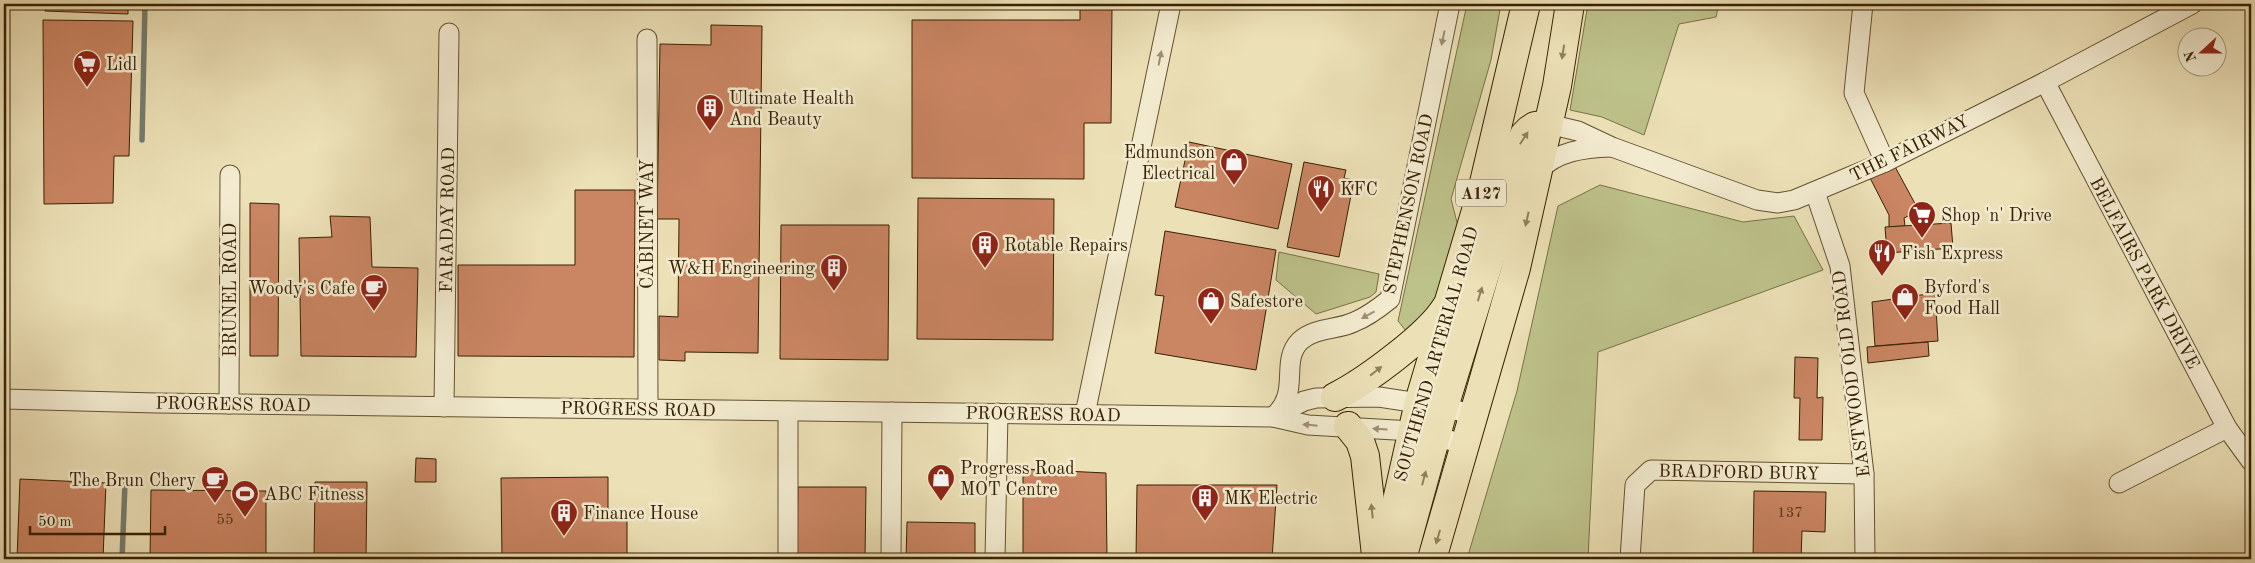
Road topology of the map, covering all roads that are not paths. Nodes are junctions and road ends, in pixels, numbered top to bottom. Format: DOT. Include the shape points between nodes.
graph roads {
  1 [pos="1171,4"];
  2 [pos="1450,4"];
  3 [pos="1526,4"];
  4 [pos="1570,4"];
  5 [pos="1863,4"];
  6 [pos="2192,4"];
  7 [pos="449,33"];
  8 [pos="647,39"];
  9 [pos="2045,82"];
  10 [pos="1548,124"];
  11 [pos="1612,147"];
  12 [pos="1885,162"];
  13 [pos="1538,172"];
  14 [pos="230,175"];
  15 [pos="1814,192"];
  16 [pos="1452,297"];
  17 [pos="1290,376"];
  18 [pos="1326,398"];
  19 [pos="4,399"];
  20 [pos="229,404"];
  21 [pos="444,407"];
  22 [pos="1448,408"];
  23 [pos="648,409"];
  24 [pos="788,411"];
  25 [pos="892,412"];
  26 [pos="998,413"];
  27 [pos="1085,414"];
  28 [pos="1273,417"];
  29 [pos="1348,426"];
  30 [pos="2227,428"];
  31 [pos="1424,433"];
  32 [pos="1465,444"];
  33 [pos="2251,461"];
  34 [pos="1864,474"];
  35 [pos="2119,483"];
  36 [pos="788,559"];
  37 [pos="891,559"];
  38 [pos="995,559"];
  39 [pos="1377,559"];
  40 [pos="1384,559"];
  41 [pos="1402,559"];
  42 [pos="1432,559"];
  43 [pos="1630,559"];
  44 [pos="1865,559"];
  27 -- 1 [label="street, one-way"];
  2 -- 17 [label="street, STEPHENSON ROAD, one-way" via="1390,299 1353,323 1320,330 1301,340 1294,351"];
  3 -- 16 [label="highway, SOUTHEND ARTERIAL ROAD / A127" via="1483,187"];
  4 -- 10 [label="highway, A127, one-way"];
  5 -- 12 [label="street" via="1854,93"];
  6 -- 9 [label="street, THE FAIRWAY"];
  7 -- 21 [label="street, FARADAY ROAD"];
  8 -- 23 [label="street, CABINET WAY"];
  9 -- 12 [label="street, THE FAIRWAY"];
  9 -- 30 [label="street, BELFAIRS PARK DRIVE"];
  10 -- 11 [label="street, THE FAIRWAY" via="1578,131"];
  10 -- 13 [label="highway, A127"];
  22 -- 10 [label="highway, one-way" via="1521,141 1535,126"];
  11 -- 13 [label="street, THE FAIRWAY" via="1564,154 1546,163"];
  11 -- 15 [label="street, THE FAIRWAY" via="1757,200 1778,203"];
  12 -- 15 [label="street, THE FAIRWAY"];
  13 -- 22 [label="highway, A127, one-way" via="1516,268"];
  14 -- 20 [label="street, BRUNEL ROAD"];
  15 -- 34 [label="street, EASTWOOD OLD ROAD" via="1840,266"];
  18 -- 16 [label="highway, one-way" via="1361,383 1429,328"];
  16 -- 22 [label="highway, SOUTHEND ARTERIAL ROAD / A127"];
  17 -- 18 [label="street" via="1291,385 1299,395"];
  17 -- 28 [label="street, STEPHENSON ROAD" via="1287,400"];
  18 -- 22 [label="street, PROGRESS ROAD" via="1392,398"];
  18 -- 28 [label="street, PROGRESS ROAD" via="1304,401"];
  19 -- 20 [label="street, PROGRESS ROAD"];
  20 -- 21 [label="street, PROGRESS ROAD"];
  21 -- 23 [label="street, PROGRESS ROAD"];
  22 -- 31 [label="highway"];
  22 -- 32 [label="highway, SOUTHEND ARTERIAL ROAD / A127"];
  23 -- 24 [label="street, PROGRESS ROAD"];
  24 -- 25 [label="street, PROGRESS ROAD"];
  24 -- 36 [label="street"];
  25 -- 26 [label="street, PROGRESS ROAD"];
  25 -- 37 [label="street"];
  26 -- 27 [label="street, PROGRESS ROAD"];
  26 -- 38 [label="street"];
  27 -- 28 [label="street, PROGRESS ROAD"];
  29 -- 28 [label="street, PROGRESS ROAD, one-way" via="1308,426"];
  31 -- 29 [label="street, PROGRESS ROAD, one-way"];
  39 -- 29 [label="highway, one-way" via="1365,456 1360,441"];
  30 -- 33 [label="street, BELFAIRS PARK DRIVE"];
  30 -- 35 [label="street"];
  31 -- 32 [label="street, PROGRESS ROAD"];
  31 -- 40 [label="highway, SOUTHEND ARTERIAL ROAD"];
  41 -- 31 [label="highway, one-way"];
  32 -- 42 [label="highway, SOUTHEND ARTERIAL ROAD / A127, one-way"];
  34 -- 43 [label="street, BRADFORD BURY" via="1651,470 1635,485"];
  34 -- 44 [label="street, EASTWOOD OLD ROAD"];
}
